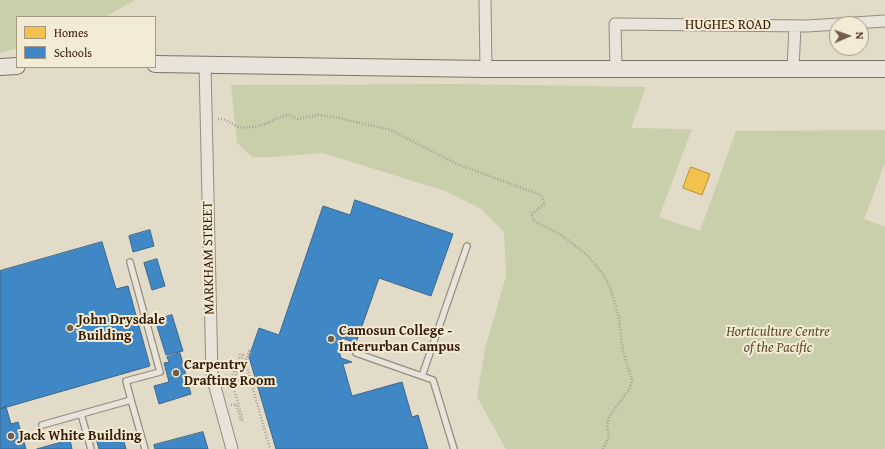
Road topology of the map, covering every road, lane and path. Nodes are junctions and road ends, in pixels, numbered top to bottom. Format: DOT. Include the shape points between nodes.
graph roads {
  1 [pos="485,0"];
  2 [pos="885,21"];
  3 [pos="795,26"];
  4 [pos="156,64"];
  5 [pos="205,64"];
  6 [pos="16,66"];
  7 [pos="0,67"];
  8 [pos="486,69"];
  9 [pos="616,69"];
  10 [pos="793,69"];
  11 [pos="885,70"];
  12 [pos="206,119"];
  13 [pos="467,246"];
  14 [pos="130,262"];
  15 [pos="356,353"];
  16 [pos="422,376"];
  17 [pos="256,380"];
  18 [pos="238,381"];
  19 [pos="251,382"];
  20 [pos="239,385"];
  21 [pos="234,387"];
  22 [pos="224,390"];
  23 [pos="131,400"];
  24 [pos="227,400"];
  25 [pos="81,414"];
  26 [pos="42,425"];
  27 [pos="90,449"];
  28 [pos="145,449"];
  29 [pos="232,449"];
  30 [pos="270,449"];
  31 [pos="454,449"];
  32 [pos="603,449"];
  1 -- 8 [label="street"];
  2 -- 3 [label="street, HUGHES ROAD"];
  3 -- 9 [label="street, HUGHES ROAD" via="615,24"];
  3 -- 10 [label="street"];
  4 -- 5 [label="main road"];
  5 -- 8 [label="main road"];
  5 -- 12 [label="street, MARKHAM STREET"];
  6 -- 7 [label="main road"];
  8 -- 9 [label="main road"];
  9 -- 10 [label="main road"];
  10 -- 11 [label="main road"];
  12 -- 29 [label="street, MARKHAM STREET" via="212,376"];
  12 -- 32 [label="path" via="222,118 239,127 260,127 289,115 298,119 318,115 350,120 391,130 457,164 541,195 545,204 531,214 531,217 535,222 560,234 587,255 604,275 619,318 623,352 632,379 630,388 609,417 609,436"];
  13 -- 16 [label="lane"];
  14 -- 23 [label="lane" via="160,372 126,381"];
  15 -- 16 [label="lane"];
  16 -- 31 [label="lane" via="433,380"];
  17 -- 19 [label="path"];
  18 -- 19 [label="path" via="249,351 251,352 246,364"];
  18 -- 20 [label="path"];
  18 -- 21 [label="path" via="236,374 243,355 240,354 232,379"];
  19 -- 20 [label="path"];
  19 -- 30 [label="path"];
  20 -- 21 [label="path"];
  21 -- 22 [label="path"];
  21 -- 24 [label="path" via="243,420 241,421 236,404 228,406"];
  23 -- 25 [label="lane"];
  23 -- 28 [label="lane"];
  25 -- 26 [label="lane"];
  25 -- 27 [label="lane"];
}
